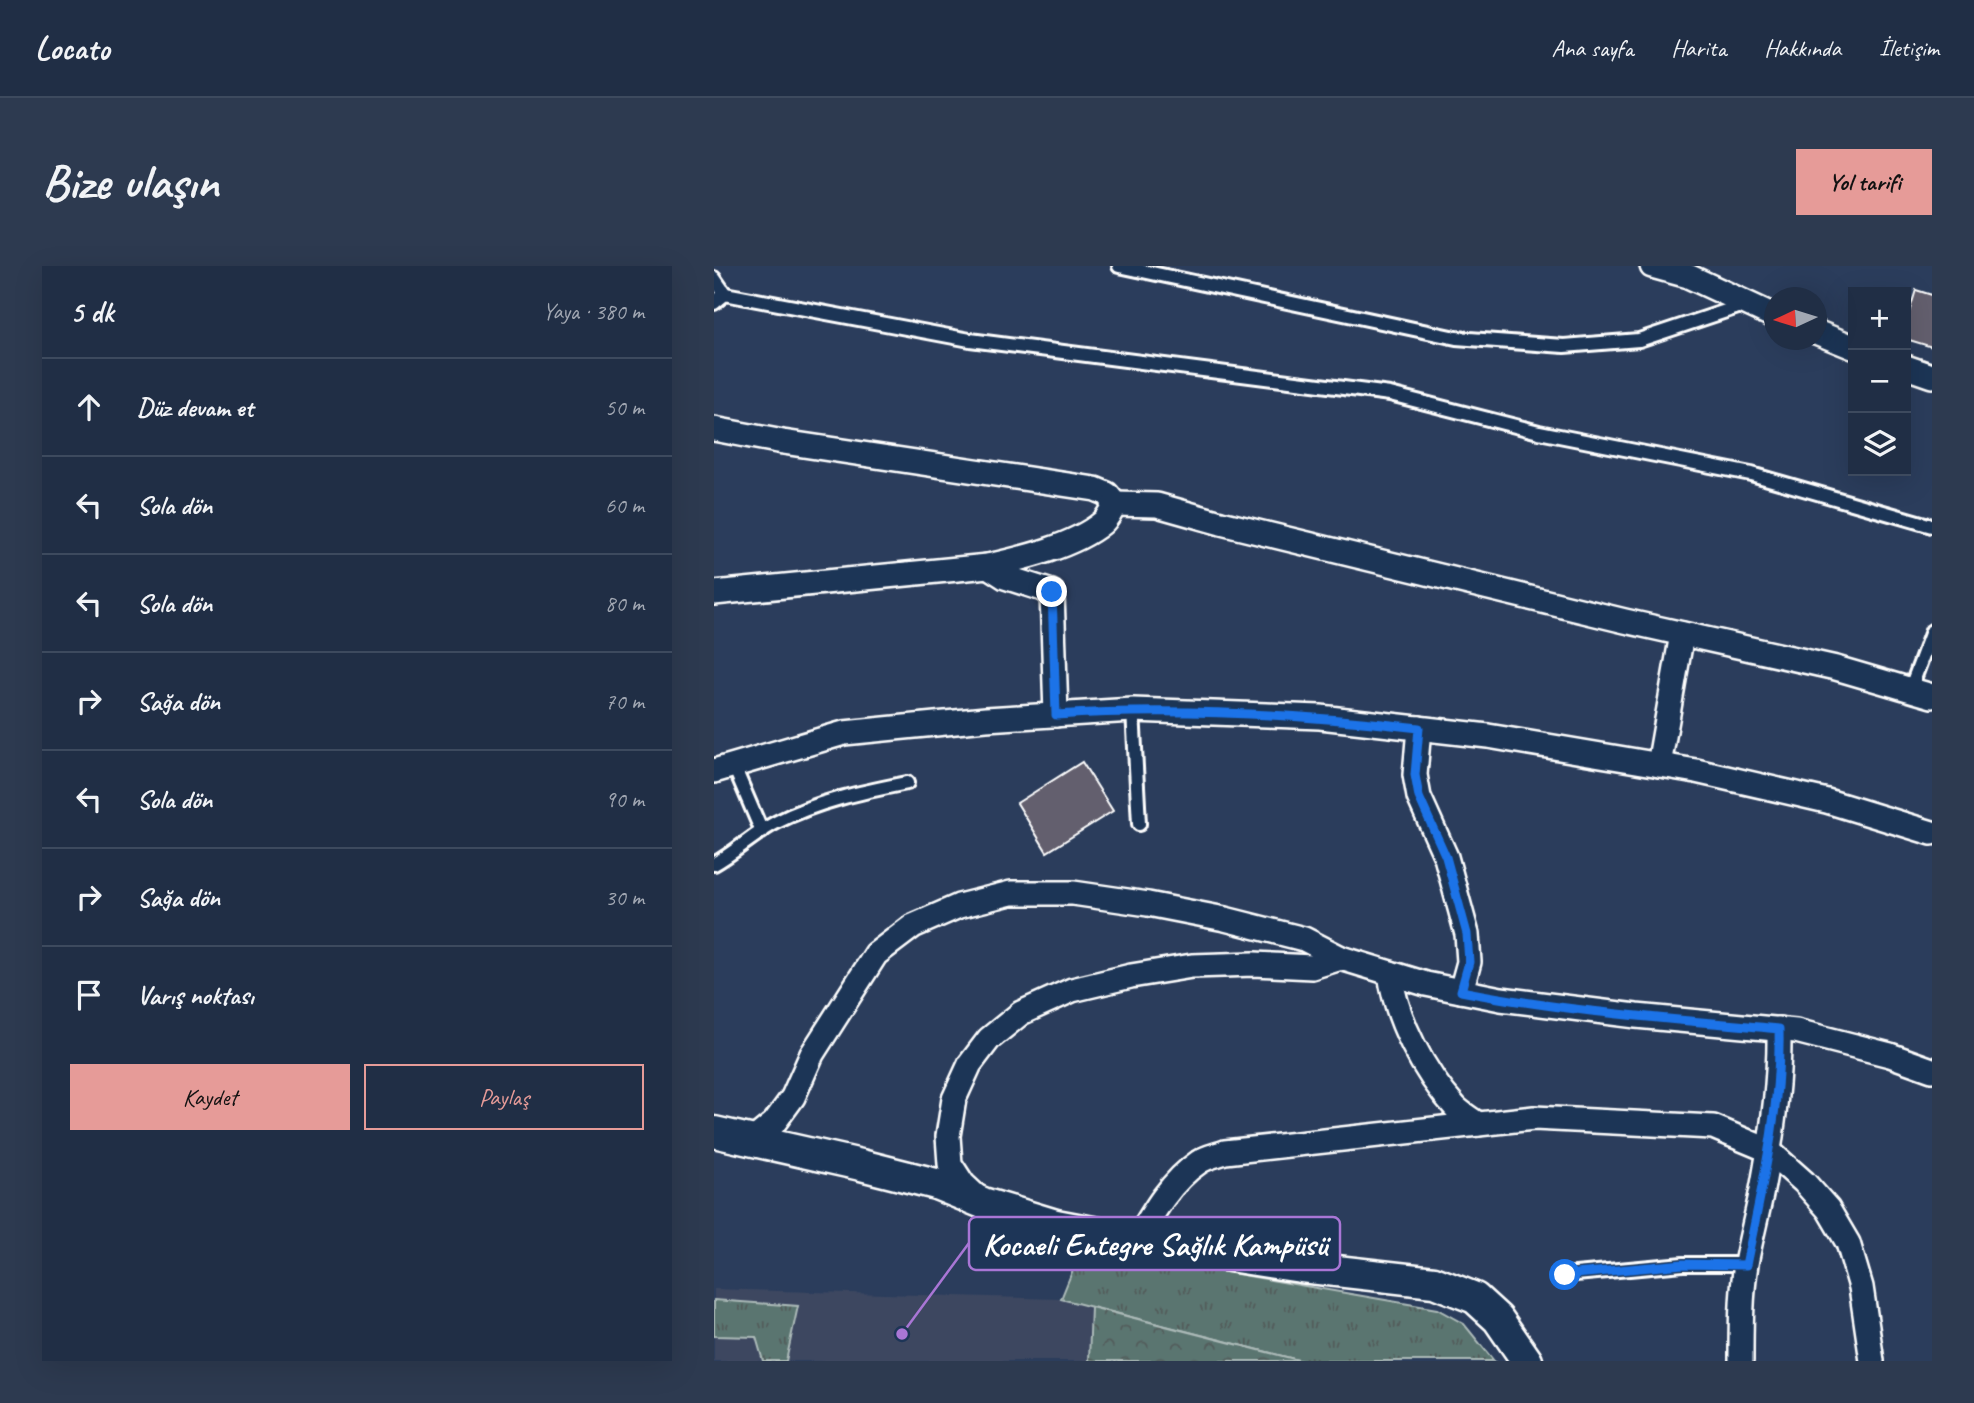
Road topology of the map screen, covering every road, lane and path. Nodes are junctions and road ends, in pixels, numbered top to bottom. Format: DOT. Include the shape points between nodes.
graph roads {
  1 [pos="1119,266"];
  2 [pos="1652,266"];
  3 [pos="714,278"];
  4 [pos="725,294"];
  5 [pos="714,303"];
  6 [pos="1748,304"];
  7 [pos="1764,311"];
  8 [pos="1827,336"];
  9 [pos="1848,345"];
  10 [pos="1911,369"];
  11 [pos="1932,376"];
  12 [pos="714,429"];
  13 [pos="1115,504"];
  14 [pos="1932,526"];
  15 [pos="988,566"];
  16 [pos="714,593"];
  17 [pos="1932,631"];
  18 [pos="1682,634"];
  19 [pos="1921,693"];
  20 [pos="1133,710"];
  21 [pos="1056,715"];
  22 [pos="1419,728"];
  23 [pos="1659,765"];
  24 [pos="723,767"];
  25 [pos="907,783"];
  26 [pos="1139,824"];
  27 [pos="762,832"];
  28 [pos="1932,833"];
  29 [pos="714,864"];
  30 [pos="1341,958"];
  31 [pos="1390,972"];
  32 [pos="1461,991"];
  33 [pos="1779,1029"];
  34 [pos="1932,1070"];
  35 [pos="1478,1124"];
  36 [pos="714,1132"];
  37 [pos="753,1140"];
  38 [pos="1768,1150"];
  39 [pos="983,1203"];
  40 [pos="1137,1240"];
  41 [pos="1746,1265"];
  42 [pos="1565,1275"];
  43 [pos="1527,1361"];
  44 [pos="1741,1361"];
  45 [pos="1872,1361"];
  1 -- 6 [label="lane" via="1456,338 1564,346 1639,340"];
  2 -- 6 [label="street" via="1688,276"];
  3 -- 4 [label="lane"];
  4 -- 5 [label="lane"];
  4 -- 14 [label="lane" via="970,340 1390,394 1539,432 1751,474"];
  6 -- 7 [label="street"];
  8 -- 9 [label="street"];
  10 -- 11 [label="street"];
  12 -- 13 [label="street" via="1095,489"];
  13 -- 15 [label="street" via="1104,522 1065,544"];
  13 -- 18 [label="street" via="1157,505"];
  15 -- 16 [label="street"];
  15 -- 21 [label="street" via="1005,577 1052,592"];
  17 -- 19 [label="lane"];
  18 -- 19 [label="street" via="1836,668"];
  18 -- 23 [label="street"];
  20 -- 21 [label="street"];
  20 -- 22 [label="street" via="1320,716"];
  20 -- 26 [label="lane"];
  21 -- 24 [label="street" via="844,733"];
  22 -- 23 [label="street"];
  22 -- 32 [label="street" via="1415,775 1419,797 1446,857 1467,934 1469,962"];
  23 -- 28 [label="street" via="1827,802"];
  24 -- 27 [label="lane"];
  25 -- 27 [label="lane" via="812,807"];
  27 -- 29 [label="lane"];
  30 -- 31 [label="street"];
  30 -- 37 [label="street" via="1304,939 1225,919 1073,893 1011,893 959,906 914,926 876,954 813,1054 793,1097 774,1123"];
  30 -- 39 [label="street" via="1311,967 1192,966 1131,975 1072,990 1021,1013 989,1040 970,1064 954,1099 948,1136 950,1164"];
  31 -- 32 [label="street"];
  31 -- 35 [label="street" via="1411,1042 1457,1109"];
  32 -- 33 [label="street" via="1622,1014"];
  33 -- 34 [label="street"];
  33 -- 38 [label="street" via="1780,1067"];
  35 -- 38 [label="street" via="1534,1118 1713,1127"];
  35 -- 40 [label="street" via="1225,1152 1200,1161 1184,1175 1164,1196"];
  36 -- 37 [label="street"];
  37 -- 39 [label="street" via="936,1184"];
  38 -- 41 [label="street"];
  38 -- 45 [label="street" via="1828,1209 1848,1243 1861,1287"];
  39 -- 40 [label="street" via="1056,1225"];
  40 -- 43 [label="street" via="1301,1267 1434,1282 1475,1298 1498,1319"];
  41 -- 42 [label="lane" via="1683,1264"];
  41 -- 44 [label="street"];
}
